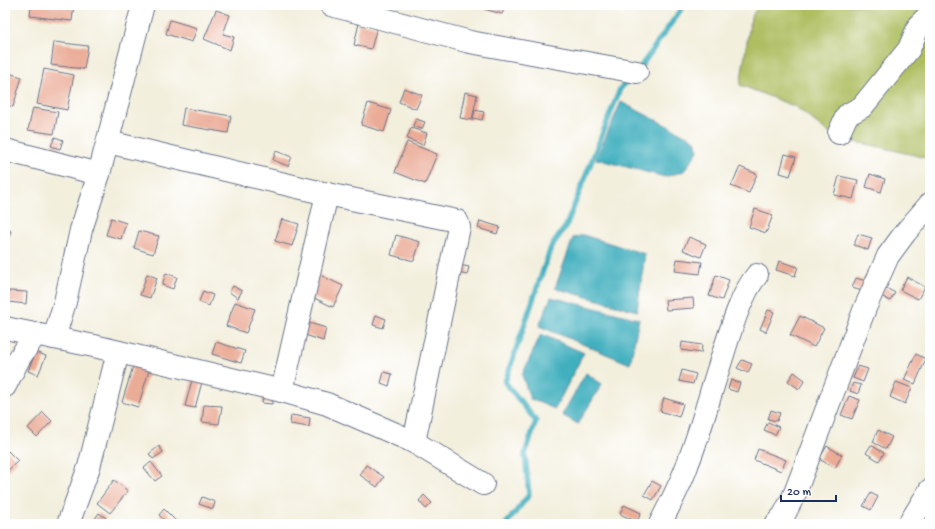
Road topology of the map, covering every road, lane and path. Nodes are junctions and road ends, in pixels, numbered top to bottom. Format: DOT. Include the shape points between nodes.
graph roads {
  1 [pos="143,5"];
  2 [pos="331,5"];
  3 [pos="930,14"];
  4 [pos="637,72"];
  5 [pos="839,133"];
  6 [pos="108,142"];
  7 [pos="5,150"];
  8 [pos="99,174"];
  9 [pos="327,194"];
  10 [pos="930,204"];
  11 [pos="757,275"];
  12 [pos="5,328"];
  13 [pos="45,336"];
  14 [pos="118,352"];
  15 [pos="5,386"];
  16 [pos="282,391"];
  17 [pos="414,442"];
  18 [pos="483,484"];
  19 [pos="930,490"];
  20 [pos="68,524"];
  21 [pos="660,524"];
  22 [pos="776,524"];
  23 [pos="909,524"];
  1 -- 6 [label="street"];
  2 -- 4 [label="street" via="470,42"];
  3 -- 5 [label="street" via="919,25 909,49 862,107 847,115"];
  6 -- 8 [label="street"];
  6 -- 9 [label="street"];
  7 -- 8 [label="street"];
  8 -- 13 [label="street" via="81,230 65,302"];
  9 -- 16 [label="street"];
  9 -- 17 [label="street" via="455,220 459,224"];
  10 -- 22 [label="street" via="888,256 865,308 795,493 784,515"];
  11 -- 21 [label="street" via="750,283 740,307 677,492"];
  12 -- 13 [label="street"];
  13 -- 14 [label="street"];
  13 -- 15 [label="street" via="20,357"];
  14 -- 16 [label="street"];
  14 -- 20 [label="street" via="89,467"];
  16 -- 17 [label="street" via="327,404"];
  17 -- 18 [label="street"];
  19 -- 23 [label="street"];
}
